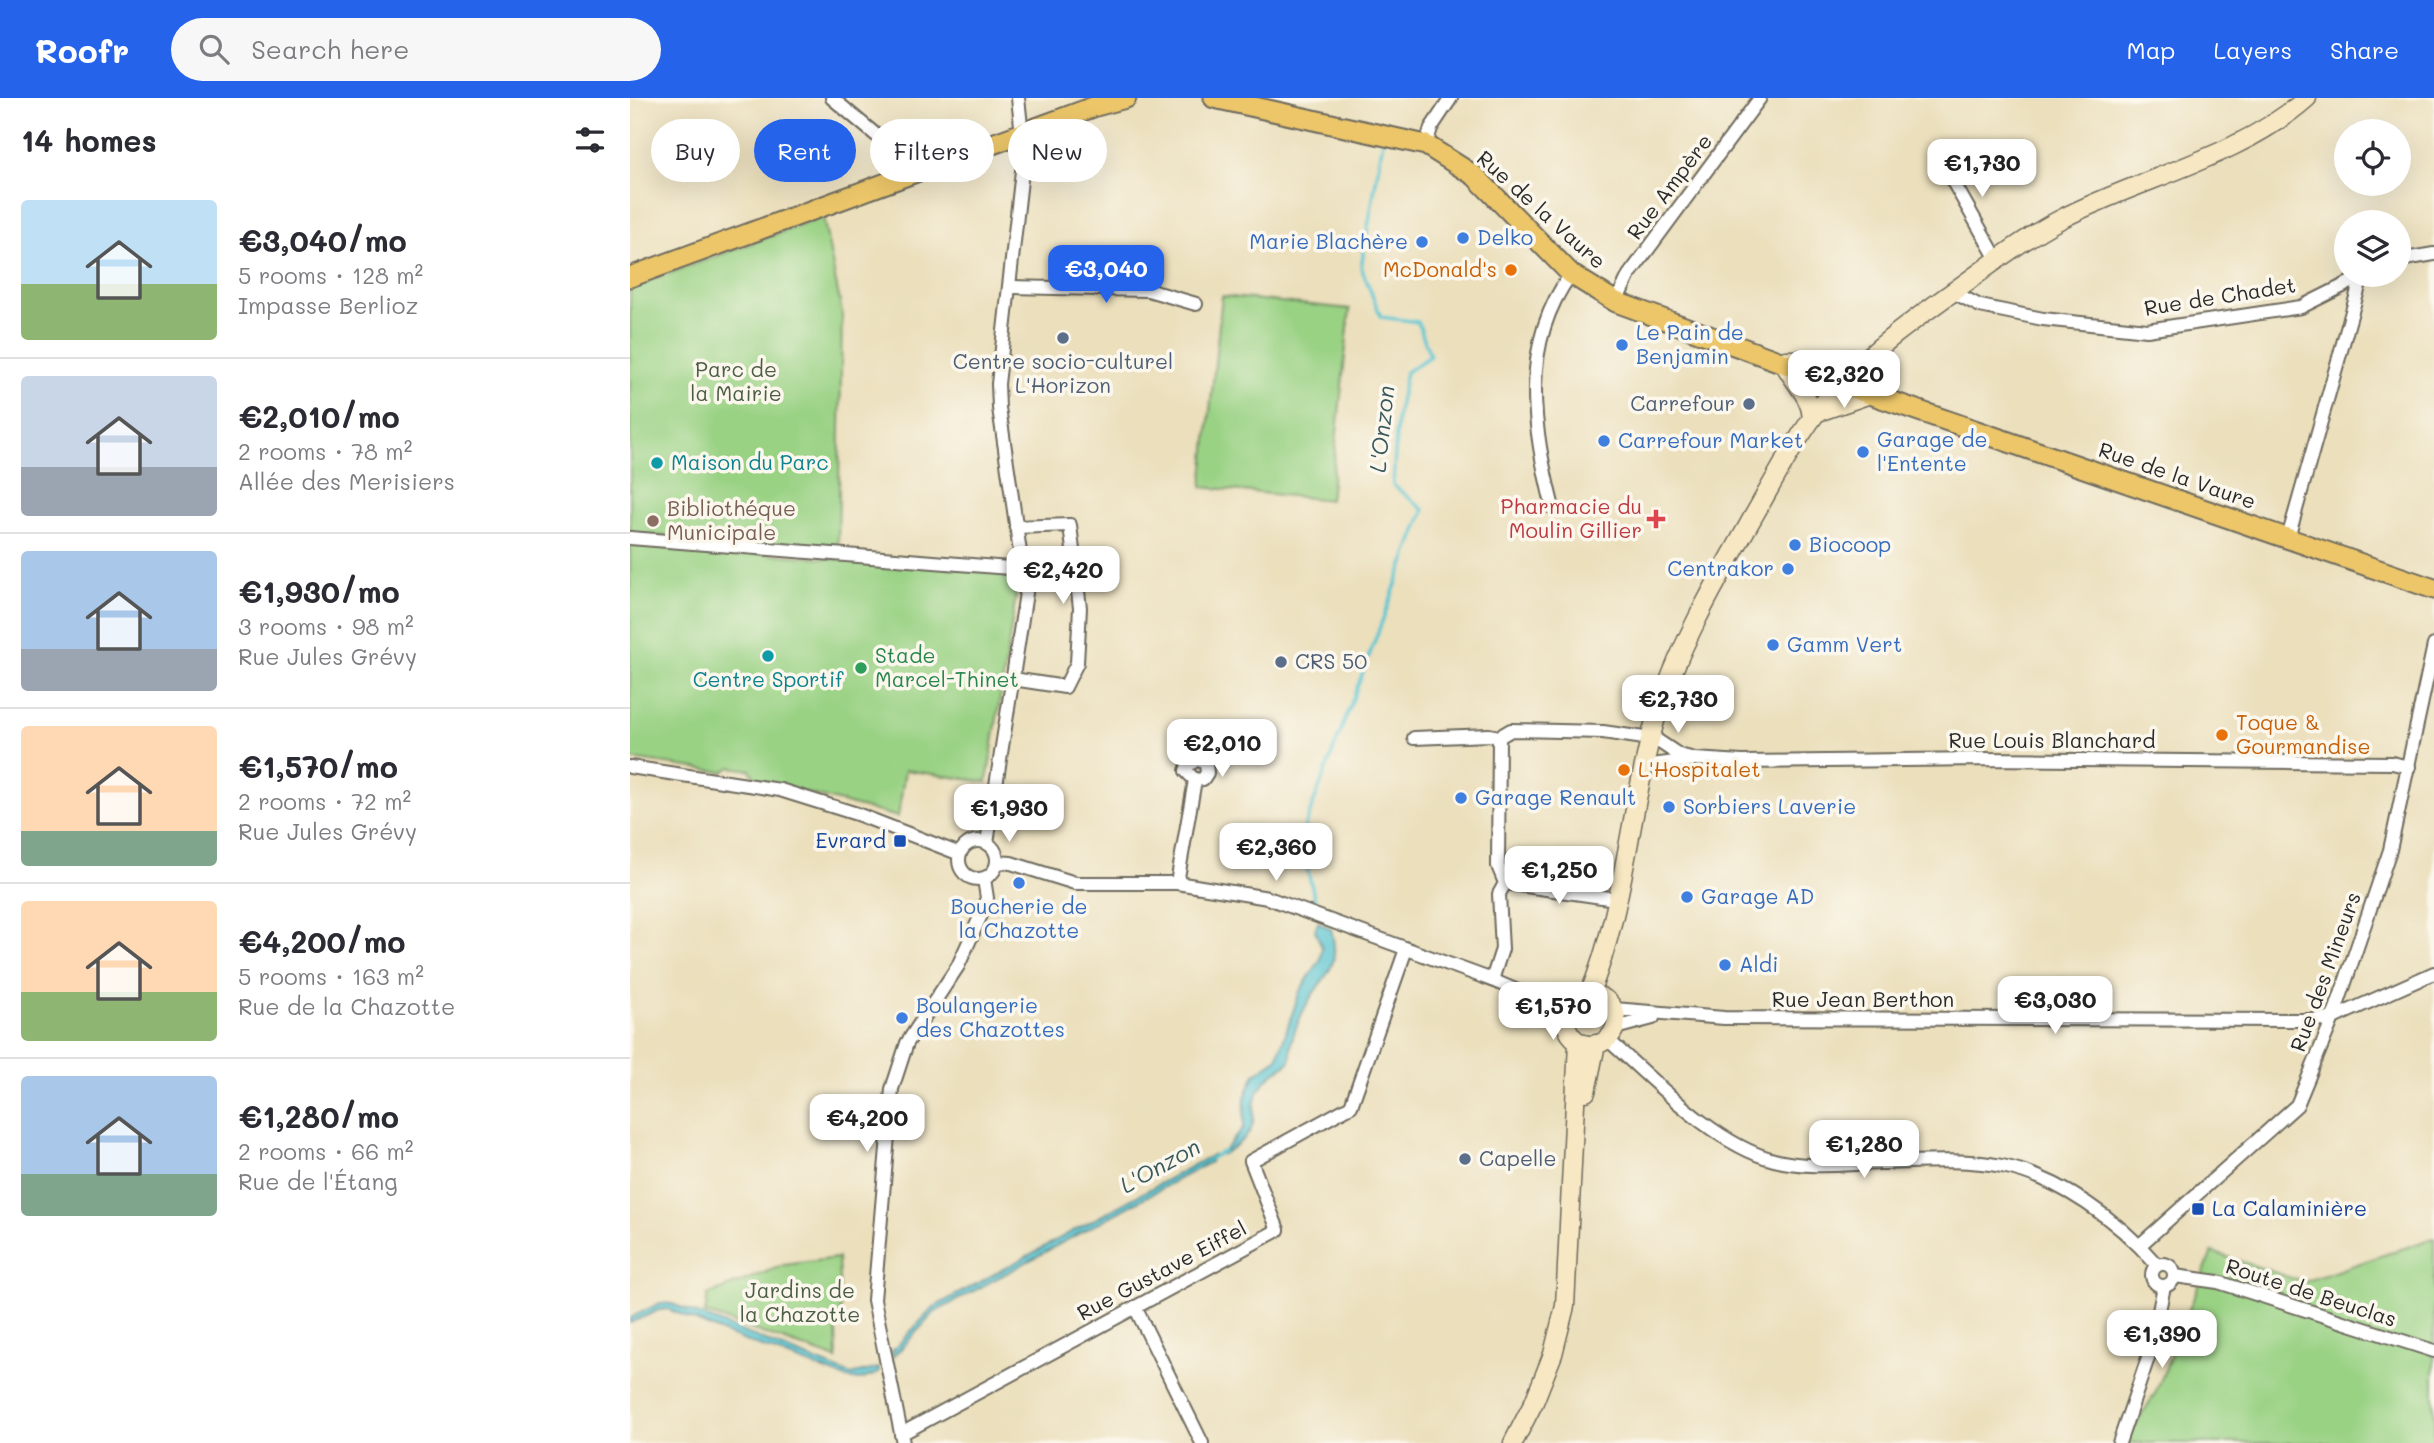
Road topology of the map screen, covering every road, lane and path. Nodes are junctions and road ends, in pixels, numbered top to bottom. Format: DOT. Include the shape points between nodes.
graph roads {
  1 [pos="832,98"];
  2 [pos="1018,98"];
  3 [pos="1126,98"];
  4 [pos="1214,98"];
  5 [pos="1451,98"];
  6 [pos="1760,98"];
  7 [pos="2307,98"];
  8 [pos="1094,102"];
  9 [pos="1022,119"];
  10 [pos="1057,119"];
  11 [pos="870,130"];
  12 [pos="1426,145"];
  13 [pos="1938,155"];
  14 [pos="890,182"];
  15 [pos="1022,182"];
  16 [pos="2434,254"];
  17 [pos="2411,258"];
  18 [pos="1998,261"];
  19 [pos="1571,274"];
  20 [pos="630,277"];
  21 [pos="1009,287"];
  22 [pos="2340,287"];
  23 [pos="2361,287"];
  24 [pos="1953,292"];
  25 [pos="1616,302"];
  26 [pos="1196,304"];
  27 [pos="1869,359"];
  28 [pos="1779,361"];
  29 [pos="1841,384"];
  30 [pos="1870,394"];
  31 [pos="1815,415"];
  32 [pos="1553,508"];
  33 [pos="1016,527"];
  34 [pos="630,537"];
  35 [pos="2288,538"];
  36 [pos="1022,569"];
  37 [pos="2434,589"];
  38 [pos="2434,645"];
  39 [pos="1013,679"];
  40 [pos="1499,737"];
  41 [pos="1414,738"];
  42 [pos="1651,738"];
  43 [pos="1695,759"];
  44 [pos="1644,765"];
  45 [pos="630,767"];
  46 [pos="2409,767"];
  47 [pos="1195,780"];
  48 [pos="987,844"];
  49 [pos="960,854"];
  50 [pos="997,862"];
  51 [pos="984,878"];
  52 [pos="1177,883"];
  53 [pos="1505,883"];
  54 [pos="1616,900"];
  55 [pos="1406,949"];
  56 [pos="2434,973"];
  57 [pos="1492,980"];
  58 [pos="1534,998"];
  59 [pos="1595,1001"];
  60 [pos="1660,1015"];
  61 [pos="2333,1018"];
  62 [pos="1566,1020"];
  63 [pos="1599,1039"];
  64 [pos="2140,1245"];
  65 [pos="2157,1264"];
  66 [pos="2175,1276"];
  67 [pos="2164,1286"];
  68 [pos="1135,1307"];
  69 [pos="2434,1351"];
  70 [pos="902,1438"];
  71 [pos="1202,1443"];
  72 [pos="1513,1443"];
  73 [pos="2119,1443"];
  1 -- 11 [label="street"];
  2 -- 9 [label="street"];
  3 -- 8 [label="main road"];
  4 -- 12 [label="main road, Rue de la Vaure"];
  5 -- 12 [label="street" via="1431,128"];
  6 -- 25 [label="street, Rue Ampère" via="1629,275"];
  7 -- 18 [label="main road" via="2271,125 2173,173 2059,219"];
  8 -- 10 [label="main road"];
  12 -- 19 [label="main road, Rue de la Vaure" via="1475,176"];
  13 -- 18 [label="street"];
  14 -- 20 [label="main road"];
  15 -- 21 [label="street"];
  16 -- 17 [label="street"];
  18 -- 24 [label="main road"];
  19 -- 25 [label="main road, Rue de la Vaure"];
  19 -- 32 [label="street" via="1535,355 1537,442"];
  21 -- 26 [label="street" via="1148,290"];
  21 -- 33 [label="street" via="999,408"];
  22 -- 24 [label="street, Rue de Chadet" via="2301,307 2147,330 2043,319 1980,306"];
  23 -- 35 [label="street"];
  24 -- 27 [label="main road"];
  25 -- 28 [label="main road, Rue de la Vaure"];
  27 -- 28 [label="main road, Rue de la Vaure"];
  27 -- 29 [label="main road"];
  28 -- 29 [label="main road, Rue de la Vaure"];
  28 -- 31 [label="main road" via="1807,396"];
  29 -- 30 [label="main road, Rue de la Vaure"];
  29 -- 31 [label="main road"];
  30 -- 31 [label="main road"];
  30 -- 35 [label="main road, Rue de la Vaure"];
  31 -- 42 [label="main road" via="1705,603 1677,662"];
  33 -- 36 [label="street"];
  33 -- 39 [label="street" via="1070,525 1080,608 1077,663 1065,687"];
  34 -- 36 [label="street"];
  35 -- 37 [label="main road, Rue de la Vaure"];
  36 -- 39 [label="street" via="1026,593"];
  38 -- 46 [label="street, Rue des Mineurs"];
  39 -- 48 [label="street"];
  40 -- 41 [label="street"];
  40 -- 42 [label="street" via="1511,730"];
  40 -- 53 [label="street" via="1498,866"];
  42 -- 43 [label="street, Rue Louis Blanchard"];
  42 -- 44 [label="main road"];
  43 -- 44 [label="street, Rue Louis Blanchard"];
  43 -- 46 [label="street, Rue Louis Blanchard" via="2100,759 2392,763"];
  44 -- 54 [label="main road"];
  45 -- 49 [label="street" via="780,790"];
  46 -- 61 [label="street, Rue des Mineurs" via="2390,850"];
  47 -- 52 [label="street"];
  48 -- 49 [label="street" via="974,841"];
  48 -- 50 [label="street"];
  49 -- 51 [label="street" via="964,873"];
  50 -- 51 [label="street"];
  50 -- 52 [label="street" via="1075,883"];
  51 -- 70 [label="street" via="987,898 958,966 906,1043 892,1088 874,1300"];
  52 -- 55 [label="street" via="1268,898"];
  53 -- 54 [label="street"];
  53 -- 57 [label="street" via="1500,894 1502,949"];
  54 -- 59 [label="main road"];
  55 -- 57 [label="street"];
  55 -- 68 [label="street, Rue Gustave Eiffel" via="1351,1106 1251,1161 1278,1230"];
  56 -- 61 [label="street, Rue Jean Berthon"];
  57 -- 58 [label="street"];
  58 -- 59 [label="street"];
  58 -- 62 [label="street"];
  59 -- 60 [label="street"];
  59 -- 62 [label="main road"];
  59 -- 63 [label="main road"];
  60 -- 61 [label="street, Rue Jean Berthon" via="2212,1021"];
  60 -- 63 [label="street"];
  61 -- 64 [label="street, Rue des Mineurs" via="2297,1105"];
  62 -- 63 [label="main road" via="1567,1029"];
  63 -- 64 [label="street" via="1695,1115 1742,1147 1774,1160 1829,1167 1953,1161 2001,1166 2053,1183"];
  63 -- 72 [label="main road" via="1573,1165 1565,1306 1553,1354"];
  64 -- 65 [label="street"];
  65 -- 66 [label="street" via="2173,1269"];
  65 -- 67 [label="street" via="2152,1269 2154,1280"];
  66 -- 67 [label="street"];
  66 -- 69 [label="street, Route de Beuclas" via="2218,1282"];
  67 -- 73 [label="street" via="2152,1346"];
  68 -- 70 [label="street, Rue Gustave Eiffel"];
  68 -- 71 [label="street"];
}
